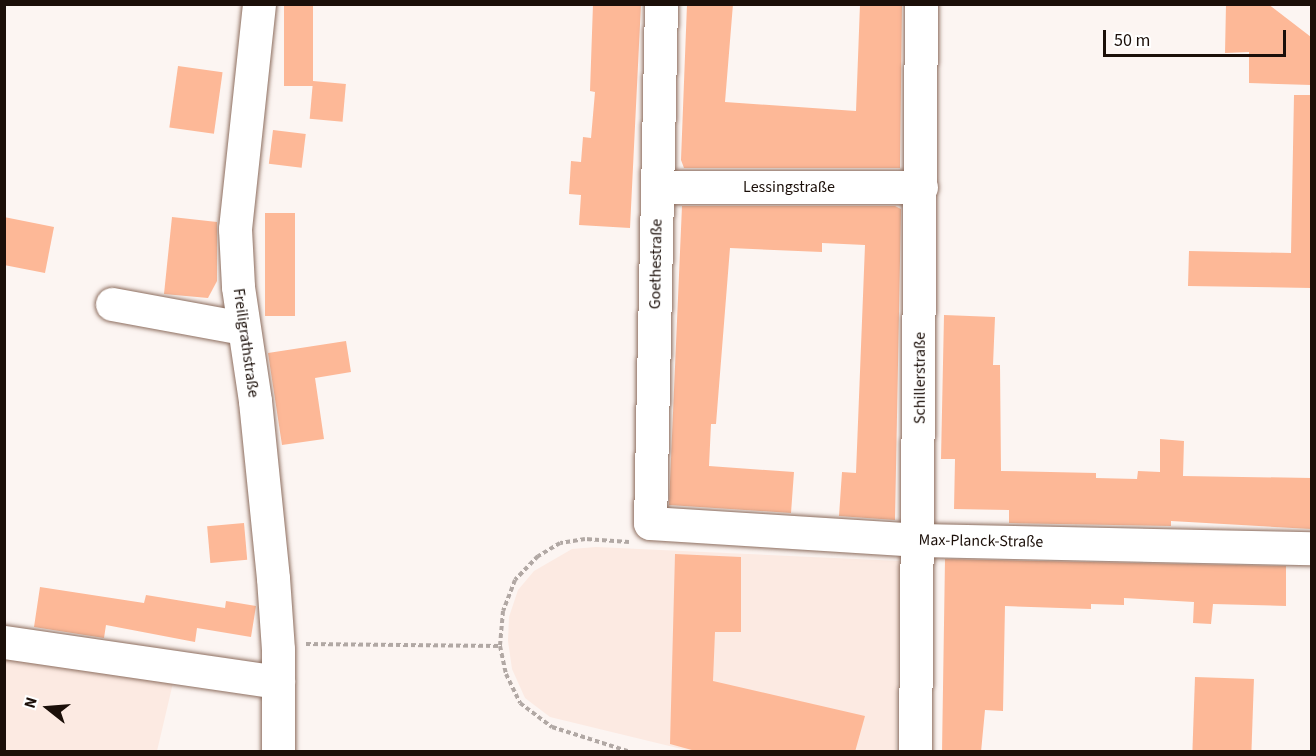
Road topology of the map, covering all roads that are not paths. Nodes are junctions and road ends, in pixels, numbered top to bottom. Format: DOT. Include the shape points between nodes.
graph roads {
  1 [pos="259,4"];
  2 [pos="661,4"];
  3 [pos="921,4"];
  4 [pos="657,186"];
  5 [pos="921,187"];
  6 [pos="112,304"];
  7 [pos="243,328"];
  8 [pos="650,523"];
  9 [pos="919,540"];
  10 [pos="1311,548"];
  11 [pos="4,642"];
  12 [pos="278,682"];
  13 [pos="278,752"];
  14 [pos="915,752"];
  1 -- 7 [label="street, Freiligrathstraße" via="236,229"];
  2 -- 4 [label="street, Goethestraße"];
  3 -- 5 [label="street, Schillerstraße"];
  4 -- 5 [label="street, Lessingstraße"];
  4 -- 8 [label="street, Goethestraße"];
  5 -- 9 [label="street, Schillerstraße"];
  6 -- 7 [label="street"];
  7 -- 12 [label="street, Freiligrathstraße" via="258,431 278,644"];
  8 -- 9 [label="street, Max-Planck-Straße"];
  9 -- 10 [label="street, Max-Planck-Straße"];
  9 -- 14 [label="street, Schillerstraße"];
  11 -- 12 [label="street"];
  12 -- 13 [label="street, Freiligrathstraße"];
}
